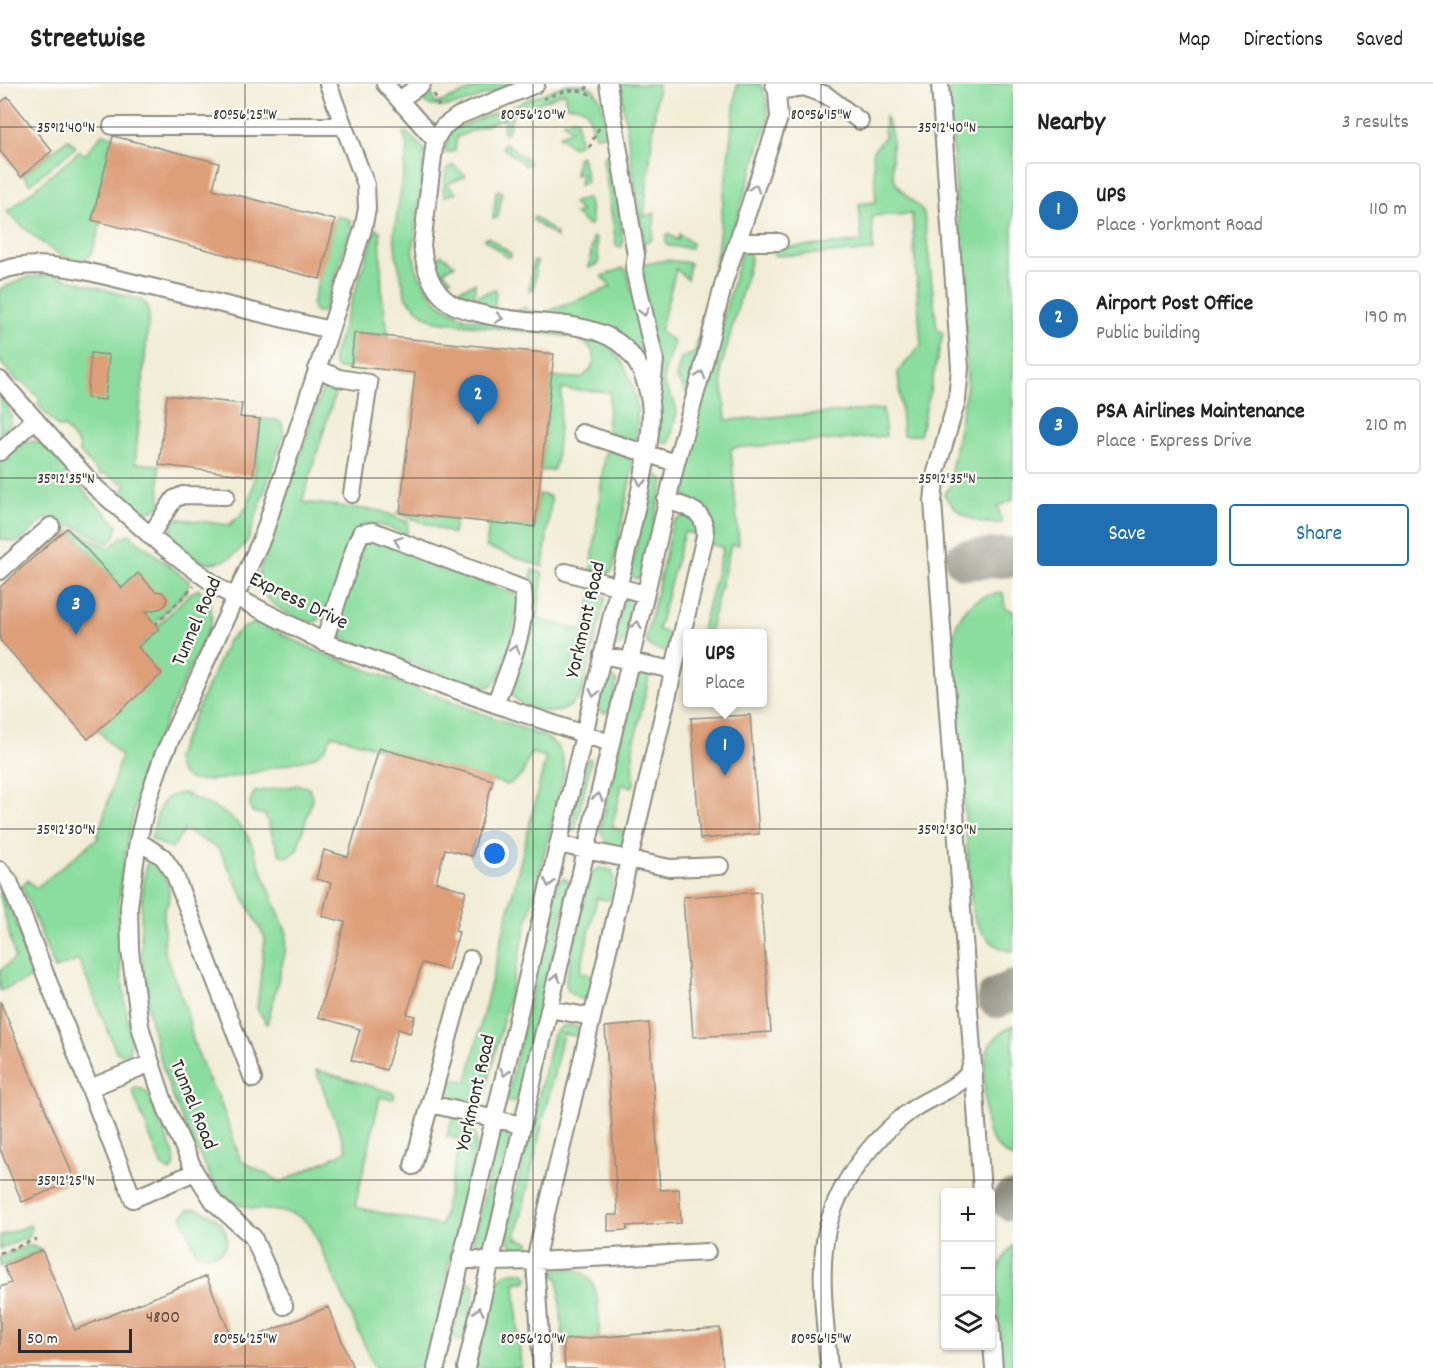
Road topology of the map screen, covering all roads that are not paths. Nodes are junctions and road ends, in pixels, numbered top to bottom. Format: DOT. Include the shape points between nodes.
graph roads {
  1 [pos="328,84"];
  2 [pos="385,84"];
  3 [pos="536,84"];
  4 [pos="608,84"];
  5 [pos="940,84"];
  6 [pos="775,87"];
  7 [pos="428,89"];
  8 [pos="399,100"];
  9 [pos="860,121"];
  10 [pos="112,126"];
  11 [pos="344,126"];
  12 [pos="435,140"];
  13 [pos="738,242"];
  14 [pos="779,242"];
  15 [pos="0,272"];
  16 [pos="330,330"];
  17 [pos="316,369"];
  18 [pos="0,380"];
  19 [pos="650,403"];
  20 [pos="35,419"];
  21 [pos="582,433"];
  22 [pos="0,452"];
  23 [pos="646,453"];
  24 [pos="676,463"];
  25 [pos="352,494"];
  26 [pos="226,496"];
  27 [pos="666,500"];
  28 [pos="51,526"];
  29 [pos="150,536"];
  30 [pos="2,565"];
  31 [pos="566,572"];
  32 [pos="618,587"];
  33 [pos="644,594"];
  34 [pos="235,596"];
  35 [pos="324,642"];
  36 [pos="602,656"];
  37 [pos="629,661"];
  38 [pos="673,670"];
  39 [pos="495,704"];
  40 [pos="584,735"];
  41 [pos="610,743"];
  42 [pos="138,841"];
  43 [pos="558,844"];
  44 [pos="585,851"];
  45 [pos="629,860"];
  46 [pos="720,866"];
  47 [pos="0,870"];
  48 [pos="470,958"];
  49 [pos="549,1009"];
  50 [pos="592,1017"];
  51 [pos="972,1062"];
  52 [pos="151,1064"];
  53 [pos="254,1079"];
  54 [pos="90,1088"];
  55 [pos="430,1104"];
  56 [pos="494,1119"];
  57 [pos="522,1125"];
  58 [pos="413,1166"];
  59 [pos="198,1178"];
  60 [pos="981,1188"];
  61 [pos="707,1252"];
  62 [pos="461,1258"];
  63 [pos="535,1261"];
  64 [pos="491,1262"];
  65 [pos="284,1306"];
  66 [pos="992,1350"];
  67 [pos="435,1368"];
  68 [pos="466,1368"];
  69 [pos="542,1368"];
  70 [pos="829,1368"];
  71 [pos="994,1368"];
  1 -- 11 [label="street, Tunnel Road"];
  2 -- 8 [label="street"];
  3 -- 12 [label="street, Yorkmont Road" via="458,116 446,124"];
  4 -- 19 [label="street, one-way" via="636,255 634,270 655,360"];
  5 -- 51 [label="street" via="960,368 957,400 936,472 933,501"];
  6 -- 9 [label="street" via="804,87 826,95"];
  13 -- 6 [label="street, one-way" via="779,118"];
  7 -- 8 [label="street" via="410,90"];
  8 -- 12 [label="street"];
  10 -- 11 [label="street"];
  11 -- 16 [label="street, Tunnel Road" via="368,197 363,229"];
  12 -- 19 [label="street, Yorkmont Road, one-way" via="422,245 426,270 445,299 464,310 495,318 610,335 640,367"];
  13 -- 14 [label="street"];
  24 -- 13 [label="street, one-way"];
  15 -- 16 [label="street" via="48,264"];
  16 -- 17 [label="street, Tunnel Road"];
  17 -- 25 [label="street" via="369,384"];
  17 -- 34 [label="street, Tunnel Road" via="263,536"];
  18 -- 20 [label="street, Express Drive"];
  19 -- 23 [label="street, Yorkmont Road"];
  20 -- 22 [label="street"];
  20 -- 29 [label="street, Express Drive" via="95,487"];
  21 -- 23 [label="street"];
  23 -- 24 [label="street"];
  23 -- 32 [label="street, Yorkmont Road, one-way"];
  24 -- 27 [label="street"];
  26 -- 29 [label="street" via="183,495 174,499"];
  27 -- 33 [label="street"];
  27 -- 38 [label="street" via="697,511 705,523"];
  28 -- 30 [label="street"];
  29 -- 34 [label="street, Express Drive"];
  31 -- 32 [label="street"];
  32 -- 33 [label="street"];
  32 -- 36 [label="street, Yorkmont Road"];
  37 -- 33 [label="street, one-way"];
  34 -- 35 [label="street, Express Drive"];
  34 -- 42 [label="street, Tunnel Road" via="163,756"];
  35 -- 39 [label="street, Express Drive"];
  39 -- 35 [label="street, one-way" via="518,638 525,602 523,589 373,531 361,533 356,544"];
  36 -- 37 [label="street"];
  36 -- 40 [label="street, Yorkmont Road, one-way"];
  37 -- 38 [label="street"];
  37 -- 41 [label="street"];
  38 -- 45 [label="street"];
  39 -- 40 [label="street, Express Drive"];
  40 -- 41 [label="street, Express Drive"];
  40 -- 43 [label="street, Yorkmont Road"];
  44 -- 41 [label="street, one-way"];
  42 -- 52 [label="street, Tunnel Road" via="129,906 130,950 140,1026"];
  42 -- 53 [label="street" via="164,857 174,873"];
  43 -- 44 [label="street"];
  43 -- 56 [label="street, Yorkmont Road, one-way"];
  44 -- 45 [label="street"];
  49 -- 44 [label="street, one-way"];
  45 -- 46 [label="street" via="670,868"];
  45 -- 50 [label="street"];
  47 -- 54 [label="street" via="9,881"];
  48 -- 55 [label="street"];
  49 -- 50 [label="street"];
  49 -- 57 [label="street"];
  50 -- 63 [label="street"];
  51 -- 60 [label="street"];
  51 -- 70 [label="street" via="967,1075 955,1085 924,1101 870,1146 852,1172 831,1216 824,1247 823,1284"];
  52 -- 54 [label="street"];
  52 -- 59 [label="street, Tunnel Road"];
  54 -- 59 [label="street" via="133,1199"];
  55 -- 56 [label="street"];
  55 -- 58 [label="street"];
  56 -- 57 [label="street"];
  56 -- 62 [label="street, Yorkmont Road"];
  57 -- 64 [label="street"];
  59 -- 65 [label="street, Tunnel Road" via="214,1202 253,1237"];
  61 -- 63 [label="street"];
  62 -- 64 [label="street"];
  62 -- 67 [label="street, Yorkmont Road"];
  63 -- 64 [label="street"];
  63 -- 69 [label="street"];
  68 -- 64 [label="street, one-way"];
  66 -- 71 [label="street"];
}
